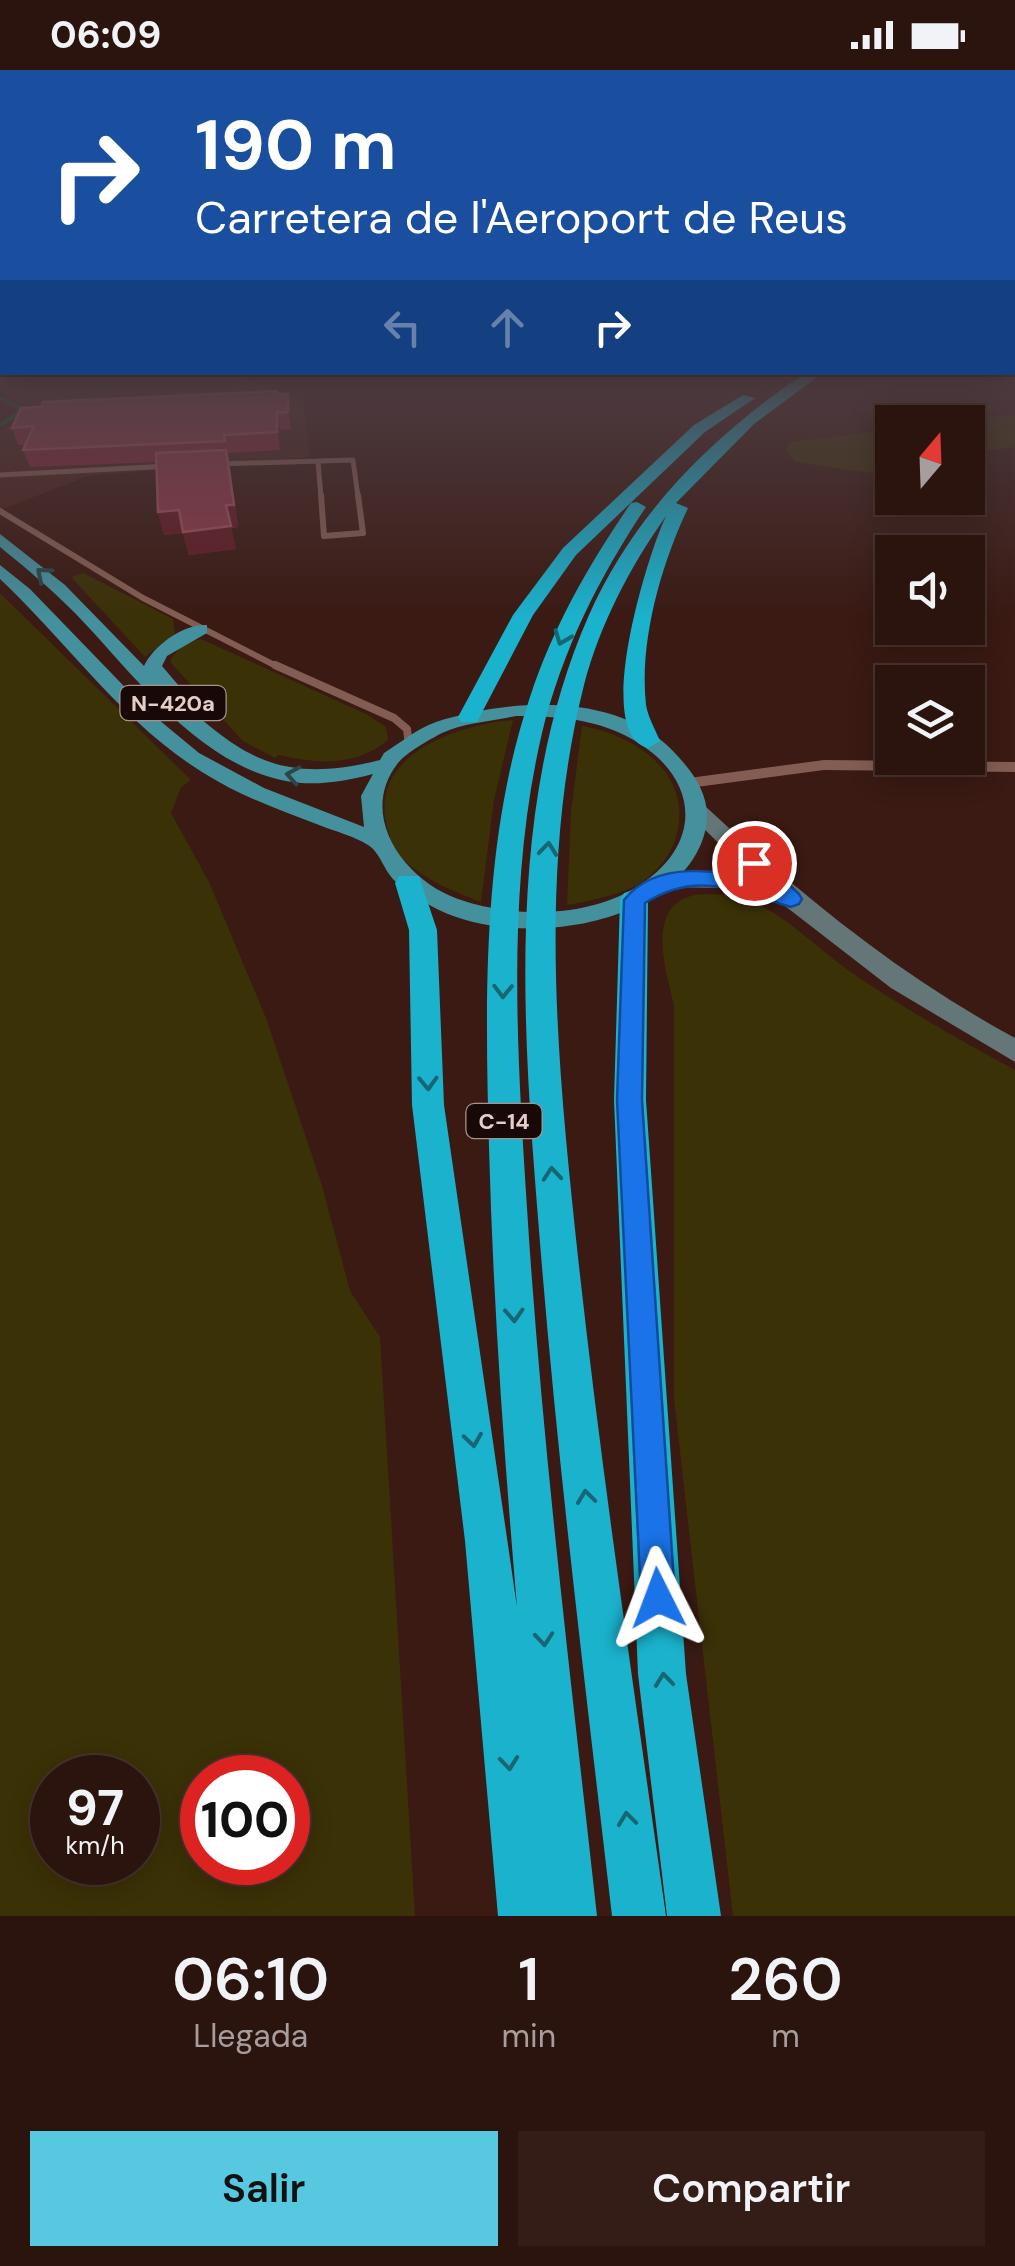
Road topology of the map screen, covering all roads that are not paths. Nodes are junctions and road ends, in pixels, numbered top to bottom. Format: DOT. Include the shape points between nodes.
graph roads {
  1 [pos="680,446"];
  2 [pos="692,446"];
  3 [pos="722,446"];
  4 [pos="318,462"];
  5 [pos="210,464"];
  6 [pos="172,466"];
  7 [pos="692,474"];
  8 [pos="0,476"];
  9 [pos="0,511"];
  10 [pos="0,539"];
  11 [pos="0,570"];
  12 [pos="201,629"];
  13 [pos="469,717"];
  14 [pos="648,741"];
  15 [pos="219,742"];
  16 [pos="409,745"];
  17 [pos="388,764"];
  18 [pos="1015,767"];
  19 [pos="689,783"];
  20 [pos="698,811"];
  21 [pos="374,839"];
  22 [pos="409,883"];
  23 [pos="632,898"];
  24 [pos="791,899"];
  25 [pos="1015,1051"];
  26 [pos="525,1916"];
  27 [pos="570,1916"];
  28 [pos="639,1916"];
  29 [pos="694,1916"];
  1 -- 13 [label="highway" via="546,581"];
  2 -- 27 [label="highway, C-14, one-way" via="648,491 572,612 523,766 506,892 502,1077 517,1360"];
  3 -- 7 [label="highway, C-14"];
  4 -- 4 [label="lane" via="324,536 363,533 353,460"];
  4 -- 5 [label="lane"];
  6 -- 8 [label="lane"];
  7 -- 14 [label="highway" via="663,537 643,628 635,708"];
  28 -- 7 [label="highway, C-14, one-way" via="568,1353 544,1075 544,890 556,768 575,680 634,546"];
  9 -- 12 [label="lane" via="90,571"];
  15 -- 10 [label="main road, N-420a, one-way"];
  11 -- 21 [label="main road, N-420a" via="141,715 194,758 251,790"];
  12 -- 15 [label="main road" via="159,653 153,667"];
  12 -- 16 [label="lane" via="394,718 407,729"];
  13 -- 14 [label="main road, N-420a" via="554,710 607,722"];
  13 -- 16 [label="main road, N-420a"];
  14 -- 19 [label="main road, N-420a"];
  17 -- 15 [label="main road, N-420a, one-way" via="340,777 297,777"];
  16 -- 17 [label="main road, N-420a"];
  17 -- 21 [label="main road, N-420a" via="370,800"];
  18 -- 19 [label="street" via="824,765"];
  19 -- 20 [label="main road, N-420a"];
  20 -- 23 [label="main road" via="691,848"];
  20 -- 24 [label="main road, N-420a"];
  21 -- 22 [label="main road, N-420a"];
  22 -- 23 [label="main road, N-420a" via="452,906 524,921"];
  22 -- 26 [label="highway, one-way" via="423,930 428,1105 486,1541"];
  23 -- 24 [label="main road, N-420a" via="732,880"];
  29 -- 23 [label="highway, one-way" via="661,1654 630,1100"];
  24 -- 25 [label="main road, N-420a" via="901,982"];
}
